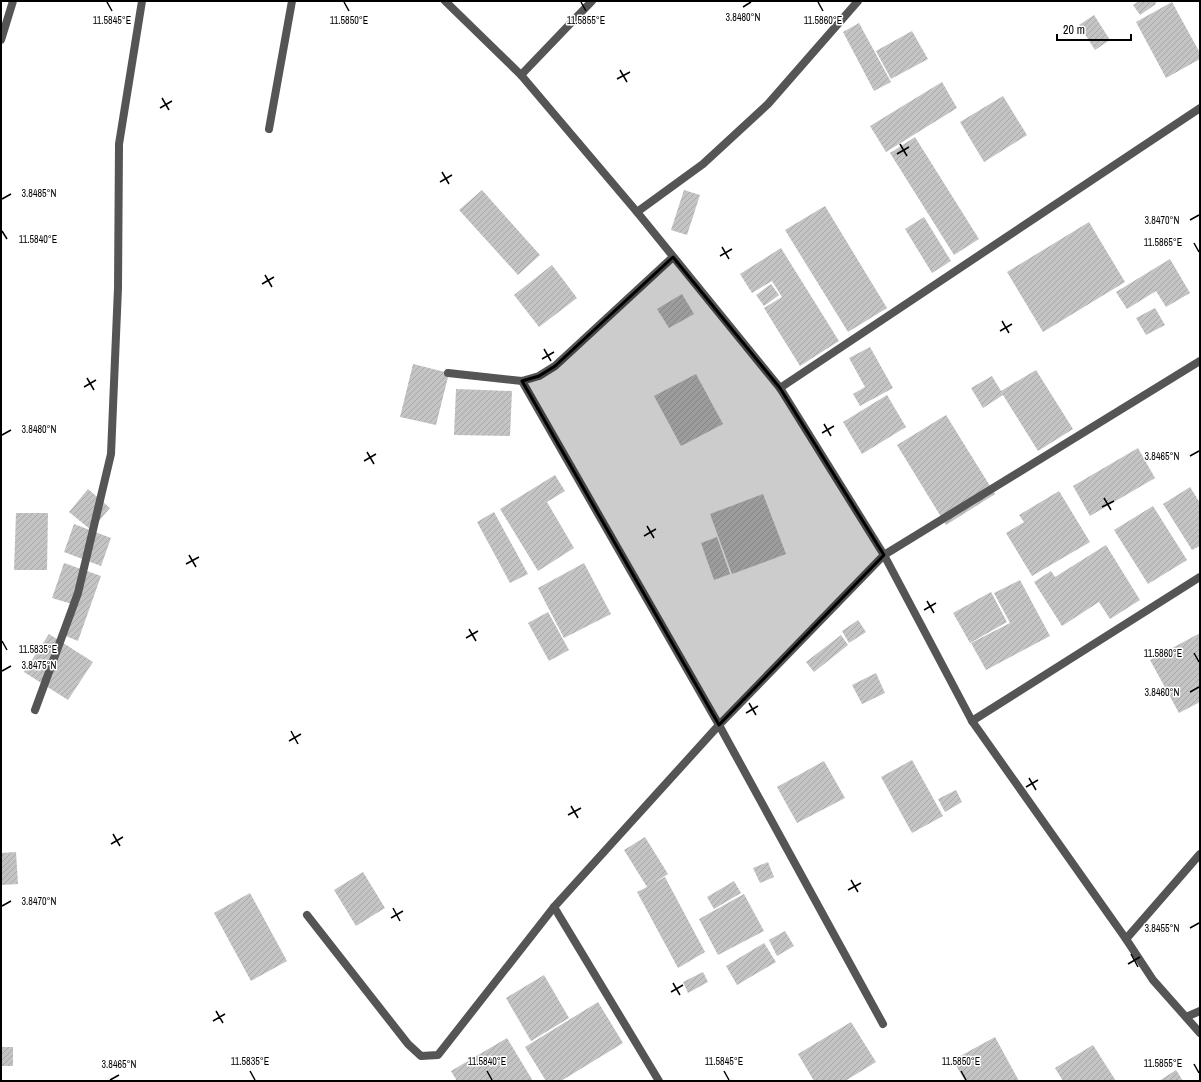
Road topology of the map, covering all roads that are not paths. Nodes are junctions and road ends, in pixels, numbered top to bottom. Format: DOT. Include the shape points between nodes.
graph roads {
  1 [pos="13,1"];
  2 [pos="142,1"];
  3 [pos="292,1"];
  4 [pos="445,1"];
  5 [pos="592,1"];
  6 [pos="858,1"];
  7 [pos="1,40"];
  8 [pos="521,75"];
  9 [pos="1200,108"];
  10 [pos="269,129"];
  11 [pos="637,212"];
  12 [pos="673,257"];
  13 [pos="1200,360"];
  14 [pos="448,373"];
  15 [pos="522,381"];
  16 [pos="780,388"];
  17 [pos="884,555"];
  18 [pos="1200,577"];
  19 [pos="35,710"];
  20 [pos="972,721"];
  21 [pos="719,725"];
  22 [pos="1200,854"];
  23 [pos="554,908"];
  24 [pos="307,915"];
  25 [pos="1126,939"];
  26 [pos="1200,1011"];
  27 [pos="1186,1017"];
  28 [pos="883,1024"];
  29 [pos="1200,1033"];
  30 [pos="659,1081"];
  1 -- 7 [label="street"];
  2 -- 19 [label="street" via="119,144 118,288 111,454 78,593"];
  3 -- 10 [label="street"];
  4 -- 8 [label="street"];
  5 -- 8 [label="street"];
  6 -- 11 [label="street" via="768,104 703,164"];
  8 -- 11 [label="street"];
  9 -- 16 [label="street"];
  11 -- 12 [label="street"];
  12 -- 15 [label="street" via="555,366 539,376"];
  12 -- 16 [label="street"];
  13 -- 17 [label="street"];
  14 -- 15 [label="street"];
  15 -- 21 [label="street"];
  16 -- 17 [label="street"];
  17 -- 20 [label="street"];
  17 -- 21 [label="street"];
  18 -- 20 [label="street"];
  20 -- 25 [label="street"];
  21 -- 23 [label="street"];
  21 -- 28 [label="street"];
  22 -- 25 [label="street"];
  23 -- 24 [label="street" via="438,1054 421,1056 408,1044"];
  23 -- 30 [label="street"];
  25 -- 27 [label="street" via="1153,980"];
  26 -- 27 [label="street"];
  27 -- 29 [label="street"];
}
